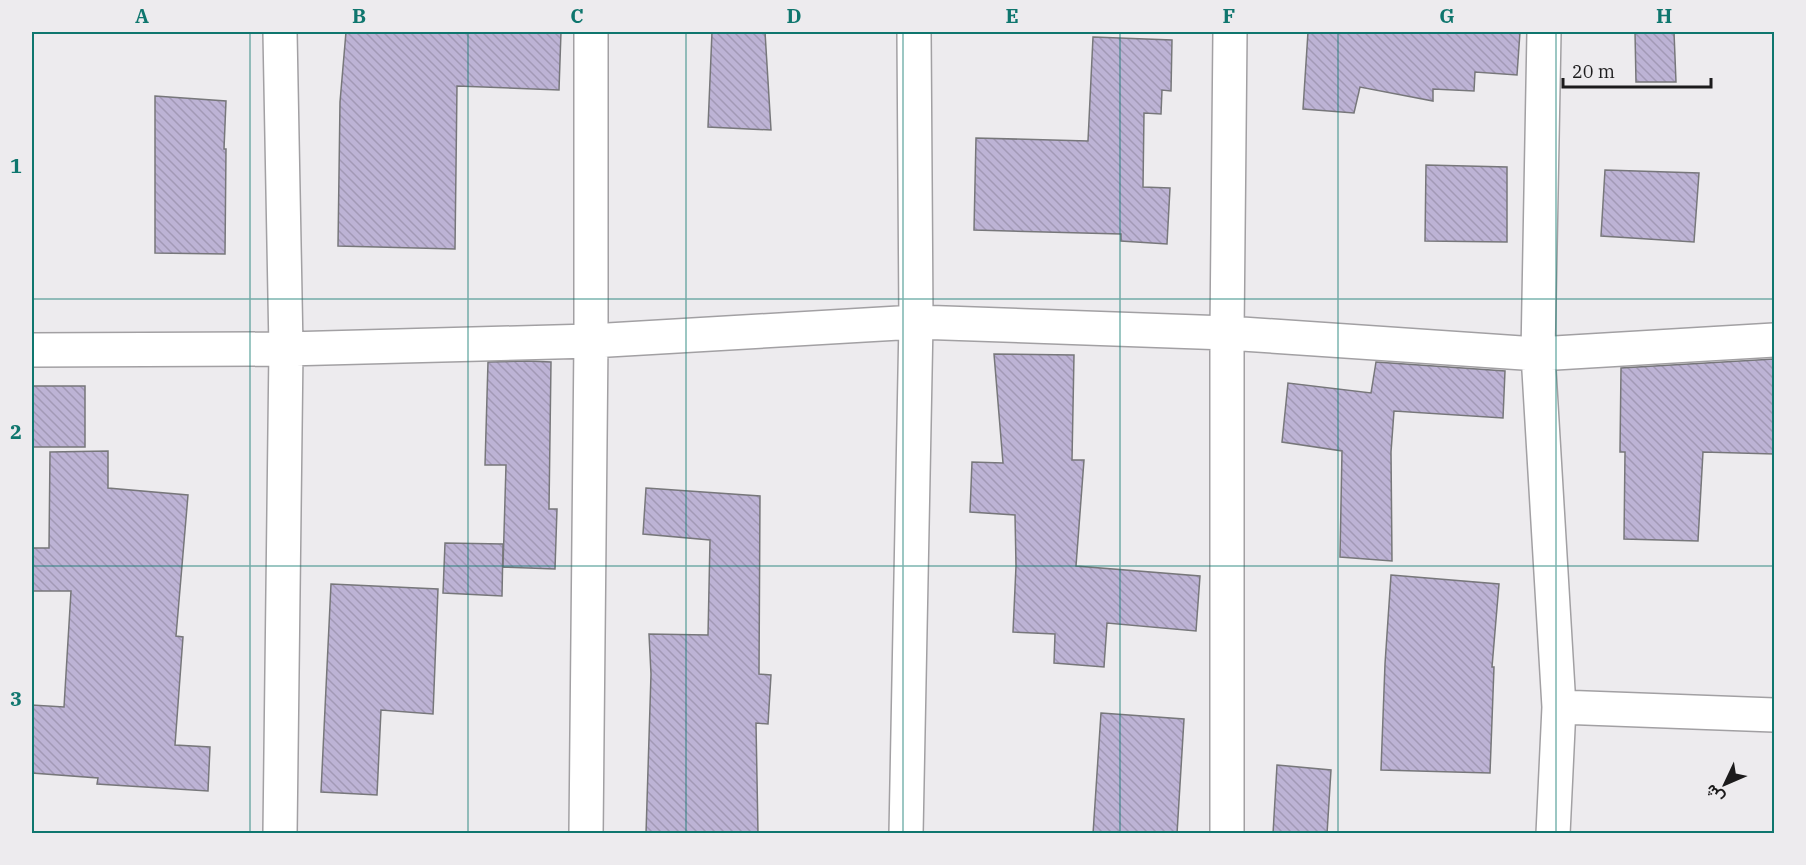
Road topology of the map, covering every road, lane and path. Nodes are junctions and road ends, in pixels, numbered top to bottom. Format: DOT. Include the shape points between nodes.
graph roads {
  1 [pos="280,32"];
  2 [pos="591,32"];
  3 [pos="914,32"];
  4 [pos="1230,32"];
  5 [pos="1544,32"];
  6 [pos="916,322"];
  7 [pos="1227,333"];
  8 [pos="1774,340"];
  9 [pos="591,341"];
  10 [pos="286,349"];
  11 [pos="32,350"];
  12 [pos="1538,354"];
  13 [pos="1559,707"];
  14 [pos="1774,715"];
  15 [pos="280,834"];
  16 [pos="586,834"];
  17 [pos="906,834"];
  18 [pos="1227,834"];
  19 [pos="1553,834"];
  1 -- 10 [label="street"];
  2 -- 9 [label="street"];
  3 -- 6 [label="street"];
  4 -- 7 [label="street"];
  5 -- 12 [label="street"];
  6 -- 7 [label="street"];
  6 -- 9 [label="street"];
  6 -- 17 [label="street"];
  7 -- 12 [label="street"];
  7 -- 18 [label="street"];
  8 -- 12 [label="street"];
  9 -- 10 [label="street"];
  9 -- 16 [label="street"];
  10 -- 11 [label="street"];
  10 -- 15 [label="street"];
  12 -- 13 [label="street"];
  13 -- 14 [label="street"];
  13 -- 19 [label="street"];
}
